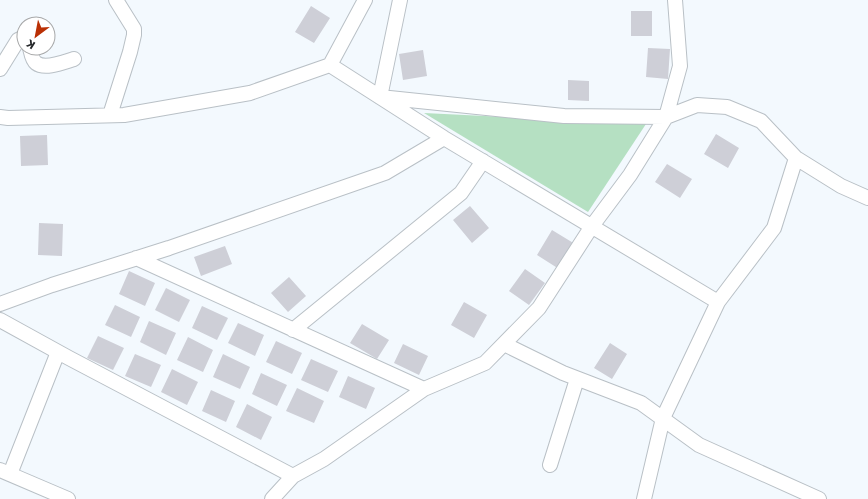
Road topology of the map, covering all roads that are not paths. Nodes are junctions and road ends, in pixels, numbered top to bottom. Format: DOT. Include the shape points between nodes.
graph roads {
  1 [pos="116,0"];
  2 [pos="365,0"];
  3 [pos="400,0"];
  4 [pos="675,0"];
  5 [pos="16,43"];
  6 [pos="32,56"];
  7 [pos="74,59"];
  8 [pos="330,65"];
  9 [pos="0,69"];
  10 [pos="380,97"];
  11 [pos="3,115"];
  12 [pos="110,115"];
  13 [pos="666,117"];
  14 [pos="444,138"];
  15 [pos="796,158"];
  16 [pos="483,161"];
  17 [pos="868,198"];
  18 [pos="592,226"];
  19 [pos="136,258"];
  20 [pos="718,302"];
  21 [pos="0,304"];
  22 [pos="0,320"];
  23 [pos="293,330"];
  24 [pos="504,344"];
  25 [pos="58,352"];
  26 [pos="577,379"];
  27 [pos="424,389"];
  28 [pos="663,418"];
  29 [pos="550,465"];
  30 [pos="5,472"];
  31 [pos="293,476"];
  32 [pos="68,499"];
  33 [pos="272,499"];
  34 [pos="644,499"];
  35 [pos="819,499"];
  1 -- 12 [label="street" via="134,29 134,35"];
  2 -- 8 [label="street"];
  3 -- 10 [label="street"];
  4 -- 13 [label="street" via="680,66"];
  5 -- 9 [label="street"];
  6 -- 7 [label="street" via="34,62 43,66"];
  8 -- 10 [label="street"];
  8 -- 12 [label="street" via="250,93 124,115"];
  10 -- 13 [label="street" via="564,116"];
  10 -- 14 [label="street"];
  11 -- 12 [label="street"];
  13 -- 15 [label="street" via="697,106 727,107 761,121"];
  13 -- 18 [label="street" via="630,174"];
  14 -- 16 [label="street"];
  14 -- 19 [label="street" via="385,173"];
  15 -- 17 [label="street" via="841,186"];
  15 -- 20 [label="street" via="774,228"];
  16 -- 18 [label="street"];
  16 -- 23 [label="street" via="461,193"];
  18 -- 20 [label="street"];
  18 -- 24 [label="street" via="539,308"];
  19 -- 21 [label="street"];
  19 -- 23 [label="street"];
  20 -- 28 [label="street"];
  22 -- 25 [label="street"];
  23 -- 27 [label="street"];
  24 -- 26 [label="street"];
  24 -- 27 [label="street" via="485,363"];
  25 -- 30 [label="street"];
  25 -- 31 [label="street"];
  26 -- 28 [label="street" via="642,403"];
  26 -- 29 [label="street"];
  27 -- 31 [label="street" via="324,459"];
  28 -- 34 [label="street"];
  28 -- 35 [label="street" via="699,445"];
  30 -- 32 [label="street"];
  31 -- 33 [label="street"];
}
